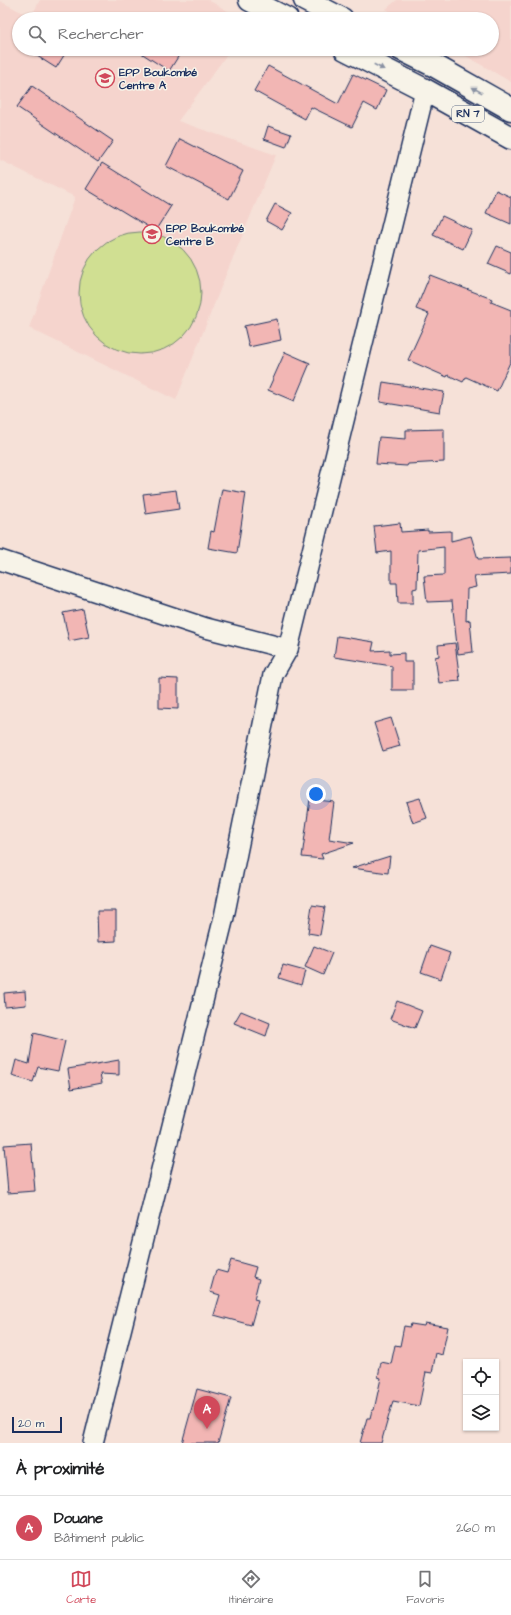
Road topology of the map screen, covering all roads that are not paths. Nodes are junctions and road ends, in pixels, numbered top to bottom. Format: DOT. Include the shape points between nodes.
graph roads {
  1 [pos="250,0"];
  2 [pos="305,0"];
  3 [pos="273,12"];
  4 [pos="328,12"];
  5 [pos="359,56"];
  6 [pos="415,56"];
  7 [pos="426,90"];
  8 [pos="511,109"];
  9 [pos="511,138"];
  10 [pos="0,560"];
  11 [pos="288,649"];
  12 [pos="94,1443"];
  1 -- 3 [label="main road"];
  2 -- 4 [label="main road"];
  5 -- 7 [label="main road, RN 7, one-way"];
  8 -- 6 [label="main road, RN 7, one-way"];
  7 -- 9 [label="main road, RN 7"];
  7 -- 11 [label="street"];
  10 -- 11 [label="street" via="206,628"];
  11 -- 12 [label="street" via="273,675 224,917"];
}
